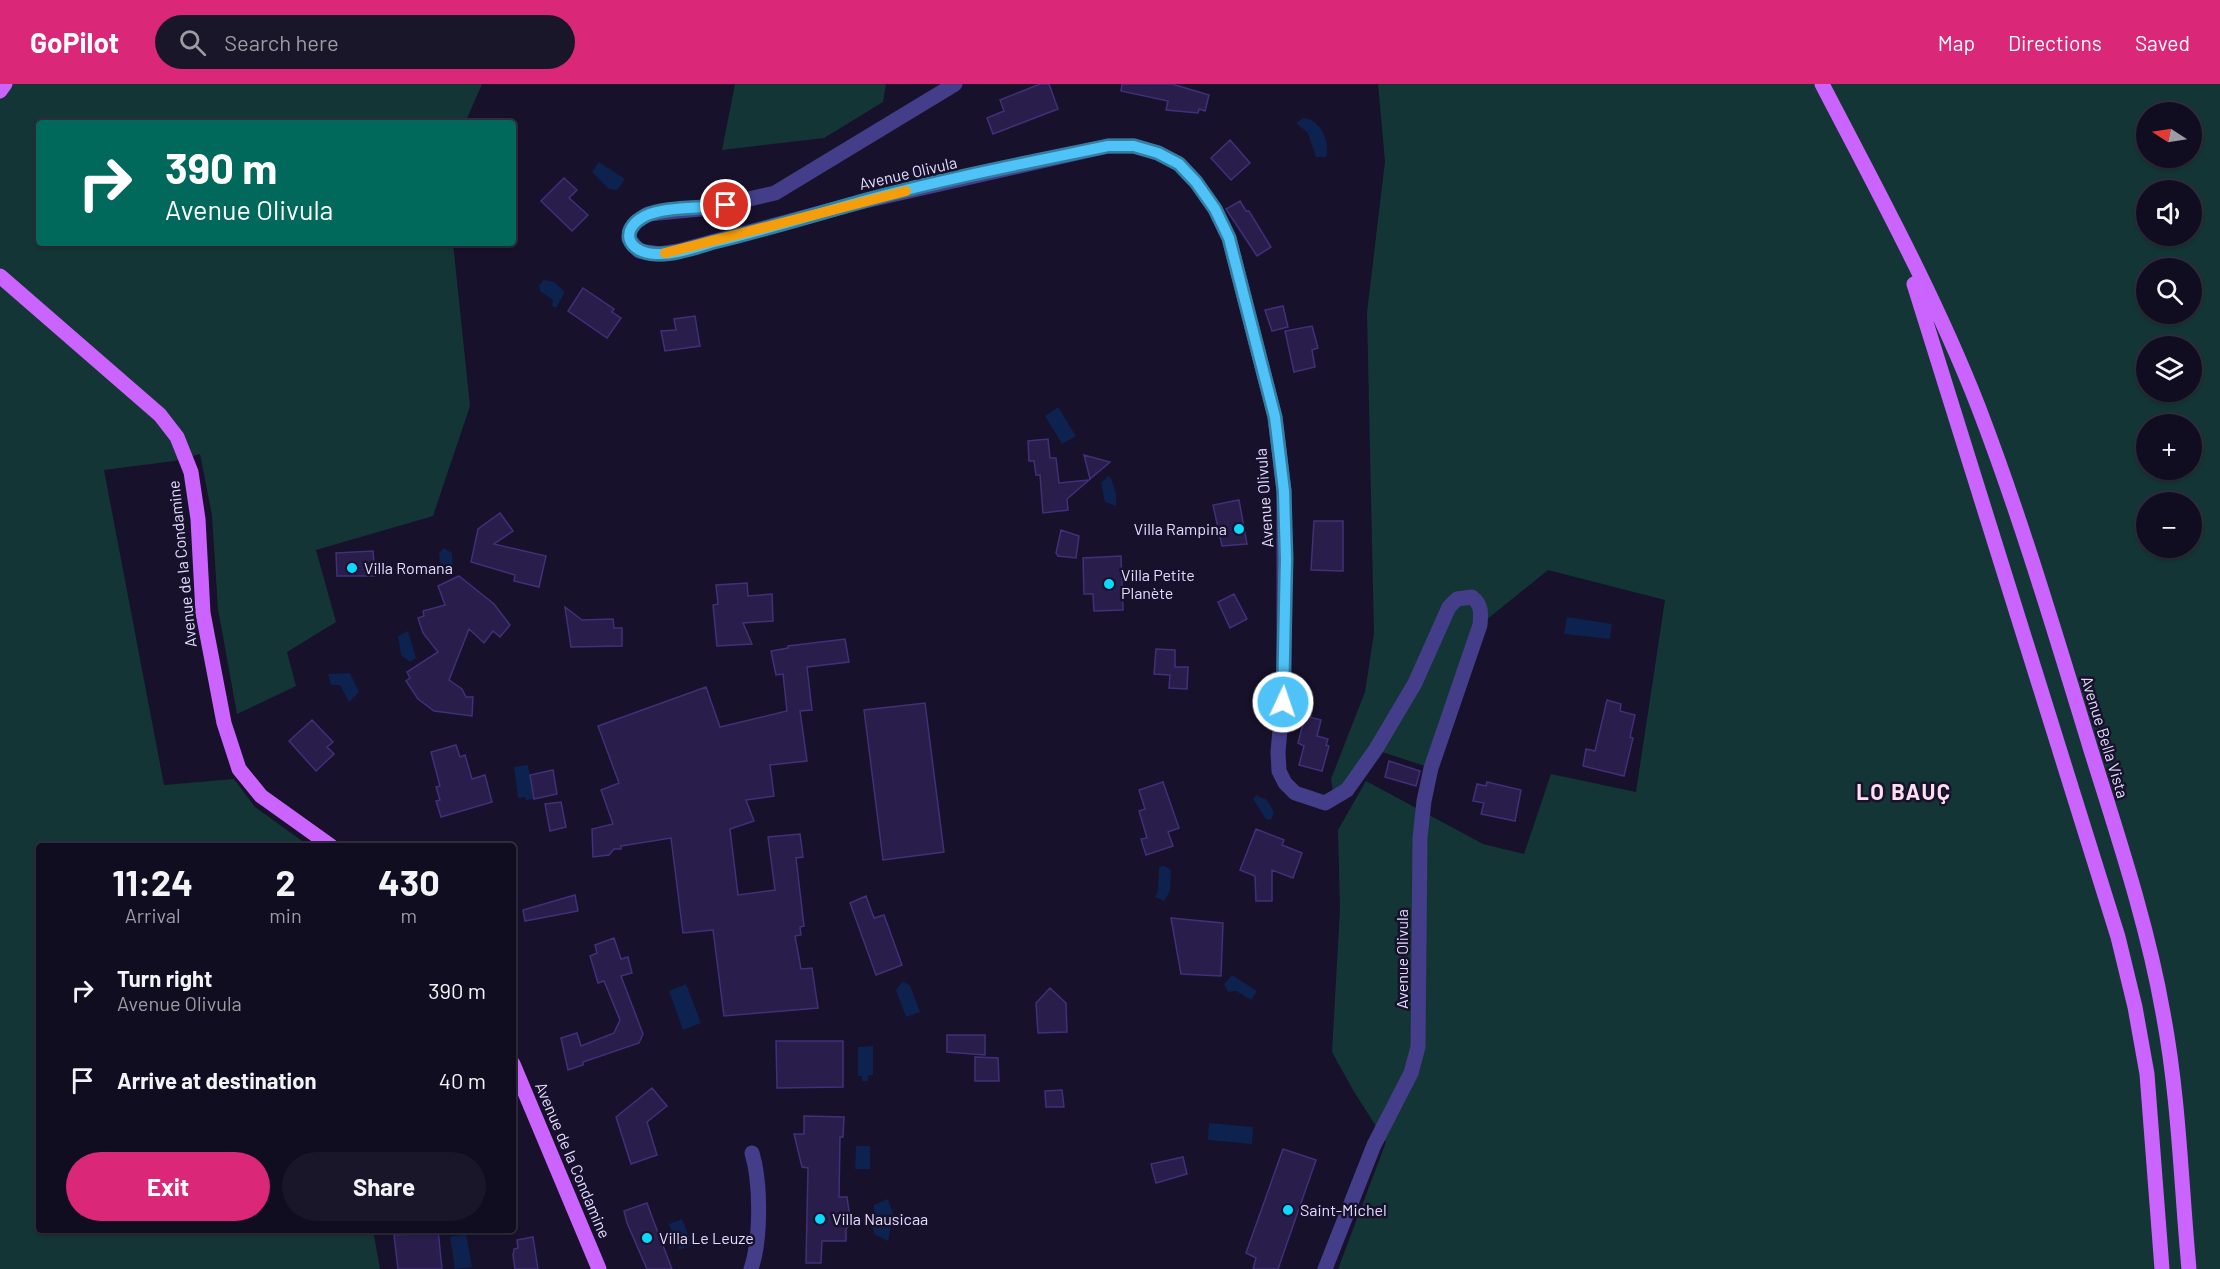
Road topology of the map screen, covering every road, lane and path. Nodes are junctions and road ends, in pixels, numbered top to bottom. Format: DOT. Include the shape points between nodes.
graph roads {
  1 [pos="5,84"];
  2 [pos="955,84"];
  3 [pos="1822,84"];
  4 [pos="0,91"];
  5 [pos="1900,238"];
  6 [pos="0,276"];
  7 [pos="327,843"];
  8 [pos="516,1071"];
  9 [pos="752,1153"];
  10 [pos="600,1269"];
  11 [pos="751,1269"];
  12 [pos="1325,1269"];
  13 [pos="2162,1269"];
  14 [pos="2189,1269"];
  1 -- 4 [label="main road"];
  2 -- 12 [label="street, Avenue Olivula" via="775,193 711,208 648,214 636,222 629,239 633,247 647,253 678,251 865,201 1108,146 1134,146 1179,164 1215,209 1229,238 1275,417 1284,491 1284,684 1278,752 1279,771 1285,783 1295,793 1316,802 1325,803 1342,795 1376,749 1415,683 1449,607 1457,599 1472,597 1481,611 1480,625 1431,768 1424,801 1420,838 1418,1047 1411,1072 1374,1144"];
  3 -- 5 [label="main road, Avenue Bella Vista"];
  5 -- 13 [label="main road, Avenue Bella Vista" via="2118,937 2146,1074"];
  5 -- 14 [label="main road, Avenue Bella Vista" via="1977,404 2012,500 2131,881 2164,1015 2180,1140"];
  6 -- 7 [label="main road, Avenue de la Condamine" via="160,415 177,437 196,503 203,613 213,669 239,769 261,796"];
  8 -- 10 [label="main road, Avenue de la Condamine"];
  9 -- 11 [label="street" via="758,1172 755,1256"];
}
